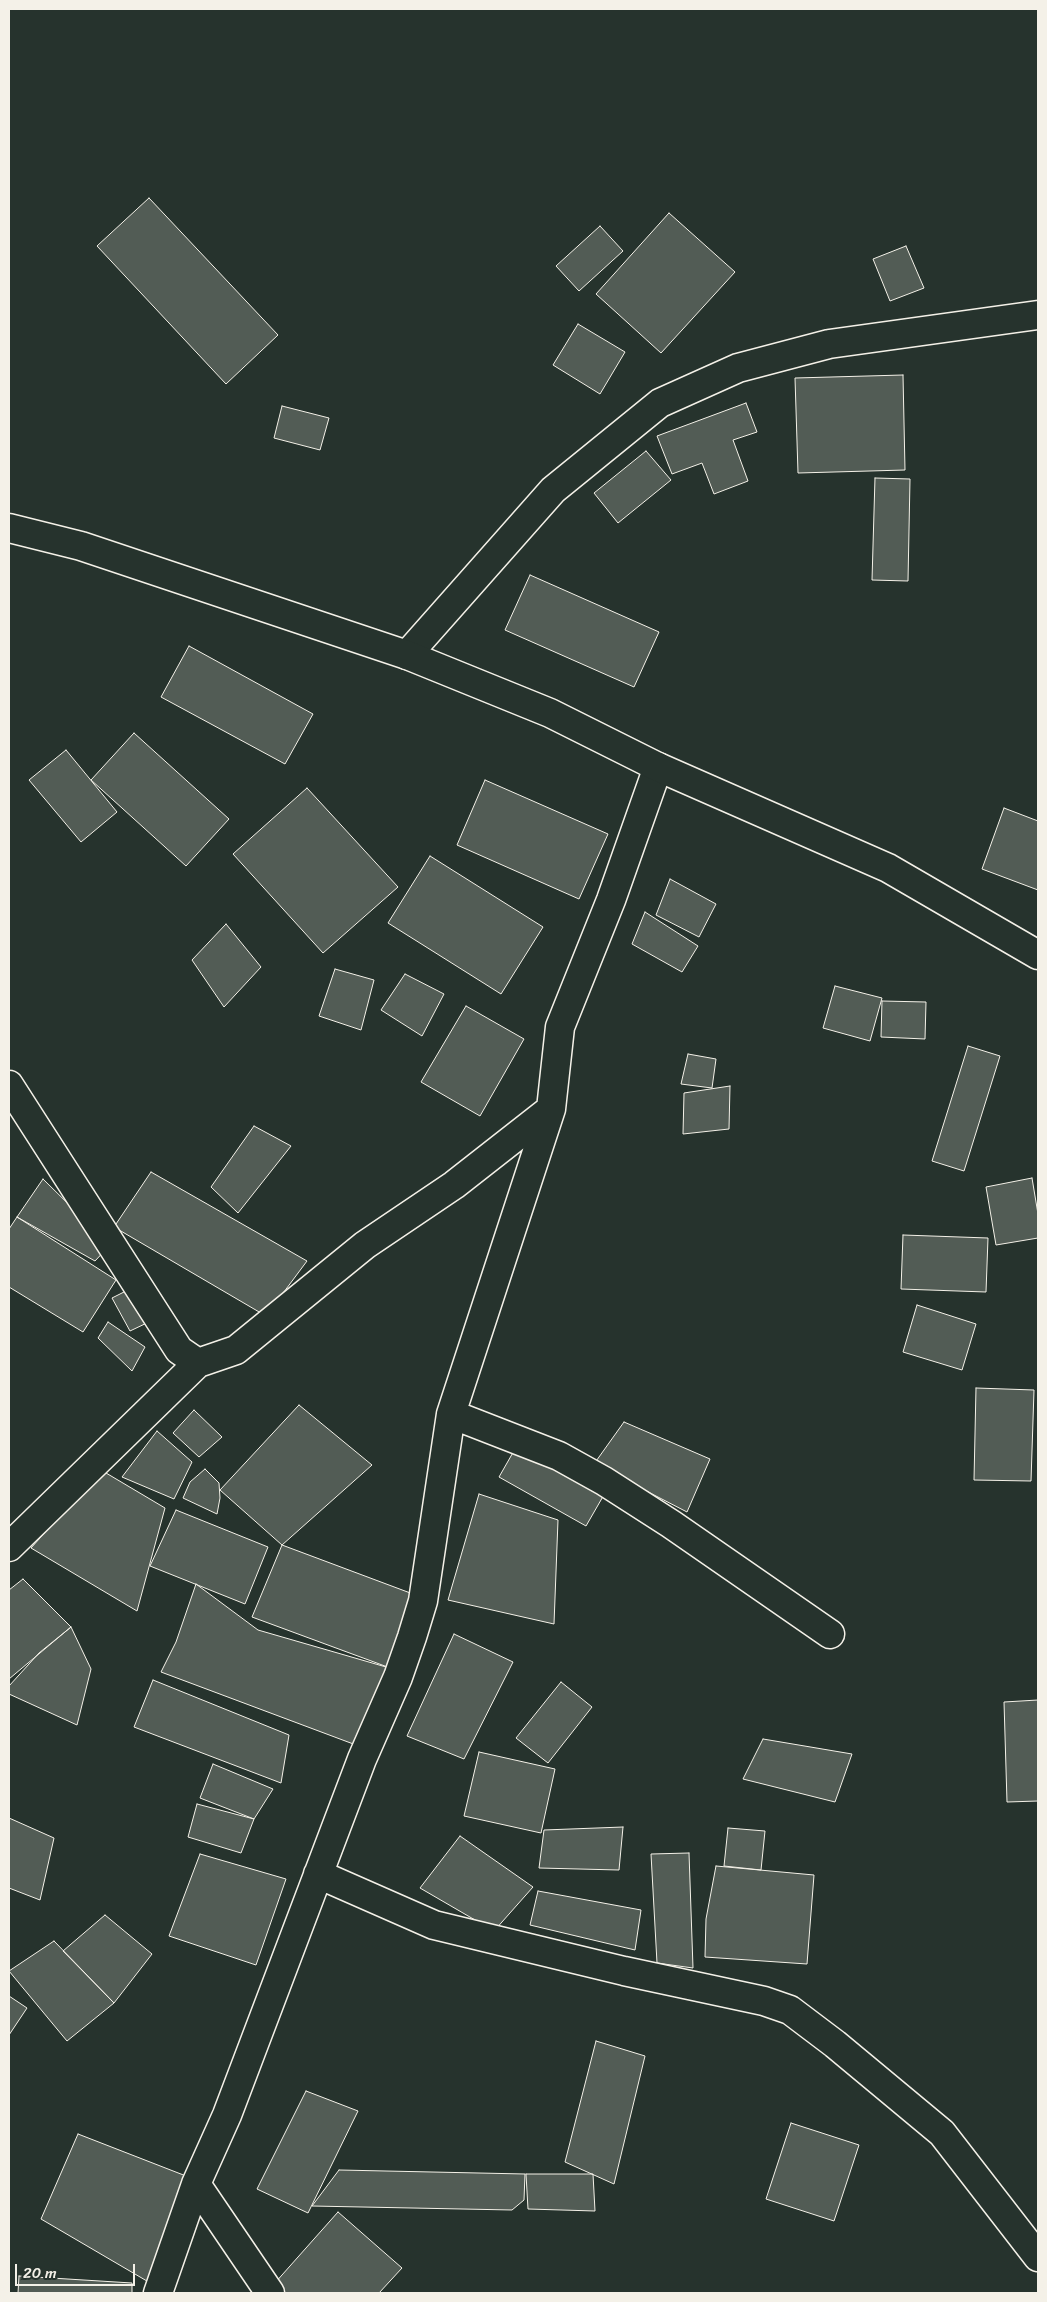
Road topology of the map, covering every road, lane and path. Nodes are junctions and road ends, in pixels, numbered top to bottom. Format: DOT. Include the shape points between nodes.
graph roads {
  1 [pos="1038,315"];
  2 [pos="9,528"];
  3 [pos="408,655"];
  4 [pos="658,767"];
  5 [pos="1038,955"];
  6 [pos="9,1085"];
  7 [pos="551,1109"];
  8 [pos="198,1363"];
  9 [pos="451,1414"];
  10 [pos="9,1547"];
  11 [pos="830,1634"];
  12 [pos="318,1874"];
  13 [pos="196,2184"];
  14 [pos="1038,2257"];
  15 [pos="158,2293"];
  16 [pos="270,2293"];
  1 -- 3 [label="street" via="829,344 738,368 660,403 553,490"];
  2 -- 3 [label="street" via="81,546"];
  3 -- 4 [label="street" via="550,713"];
  4 -- 5 [label="street" via="888,868"];
  4 -- 7 [label="street" via="611,900 560,1028"];
  6 -- 8 [label="street" via="179,1350"];
  7 -- 8 [label="street" via="454,1185 365,1245 236,1350"];
  7 -- 9 [label="street"];
  8 -- 10 [label="street"];
  9 -- 11 [label="street" via="559,1456 604,1481"];
  9 -- 12 [label="street" via="423,1601 398,1677 362,1759"];
  12 -- 13 [label="street" via="227,2115"];
  12 -- 14 [label="street" via="434,1925 764,2001 790,2010 942,2133"];
  13 -- 15 [label="street"];
  13 -- 16 [label="street"];
}
